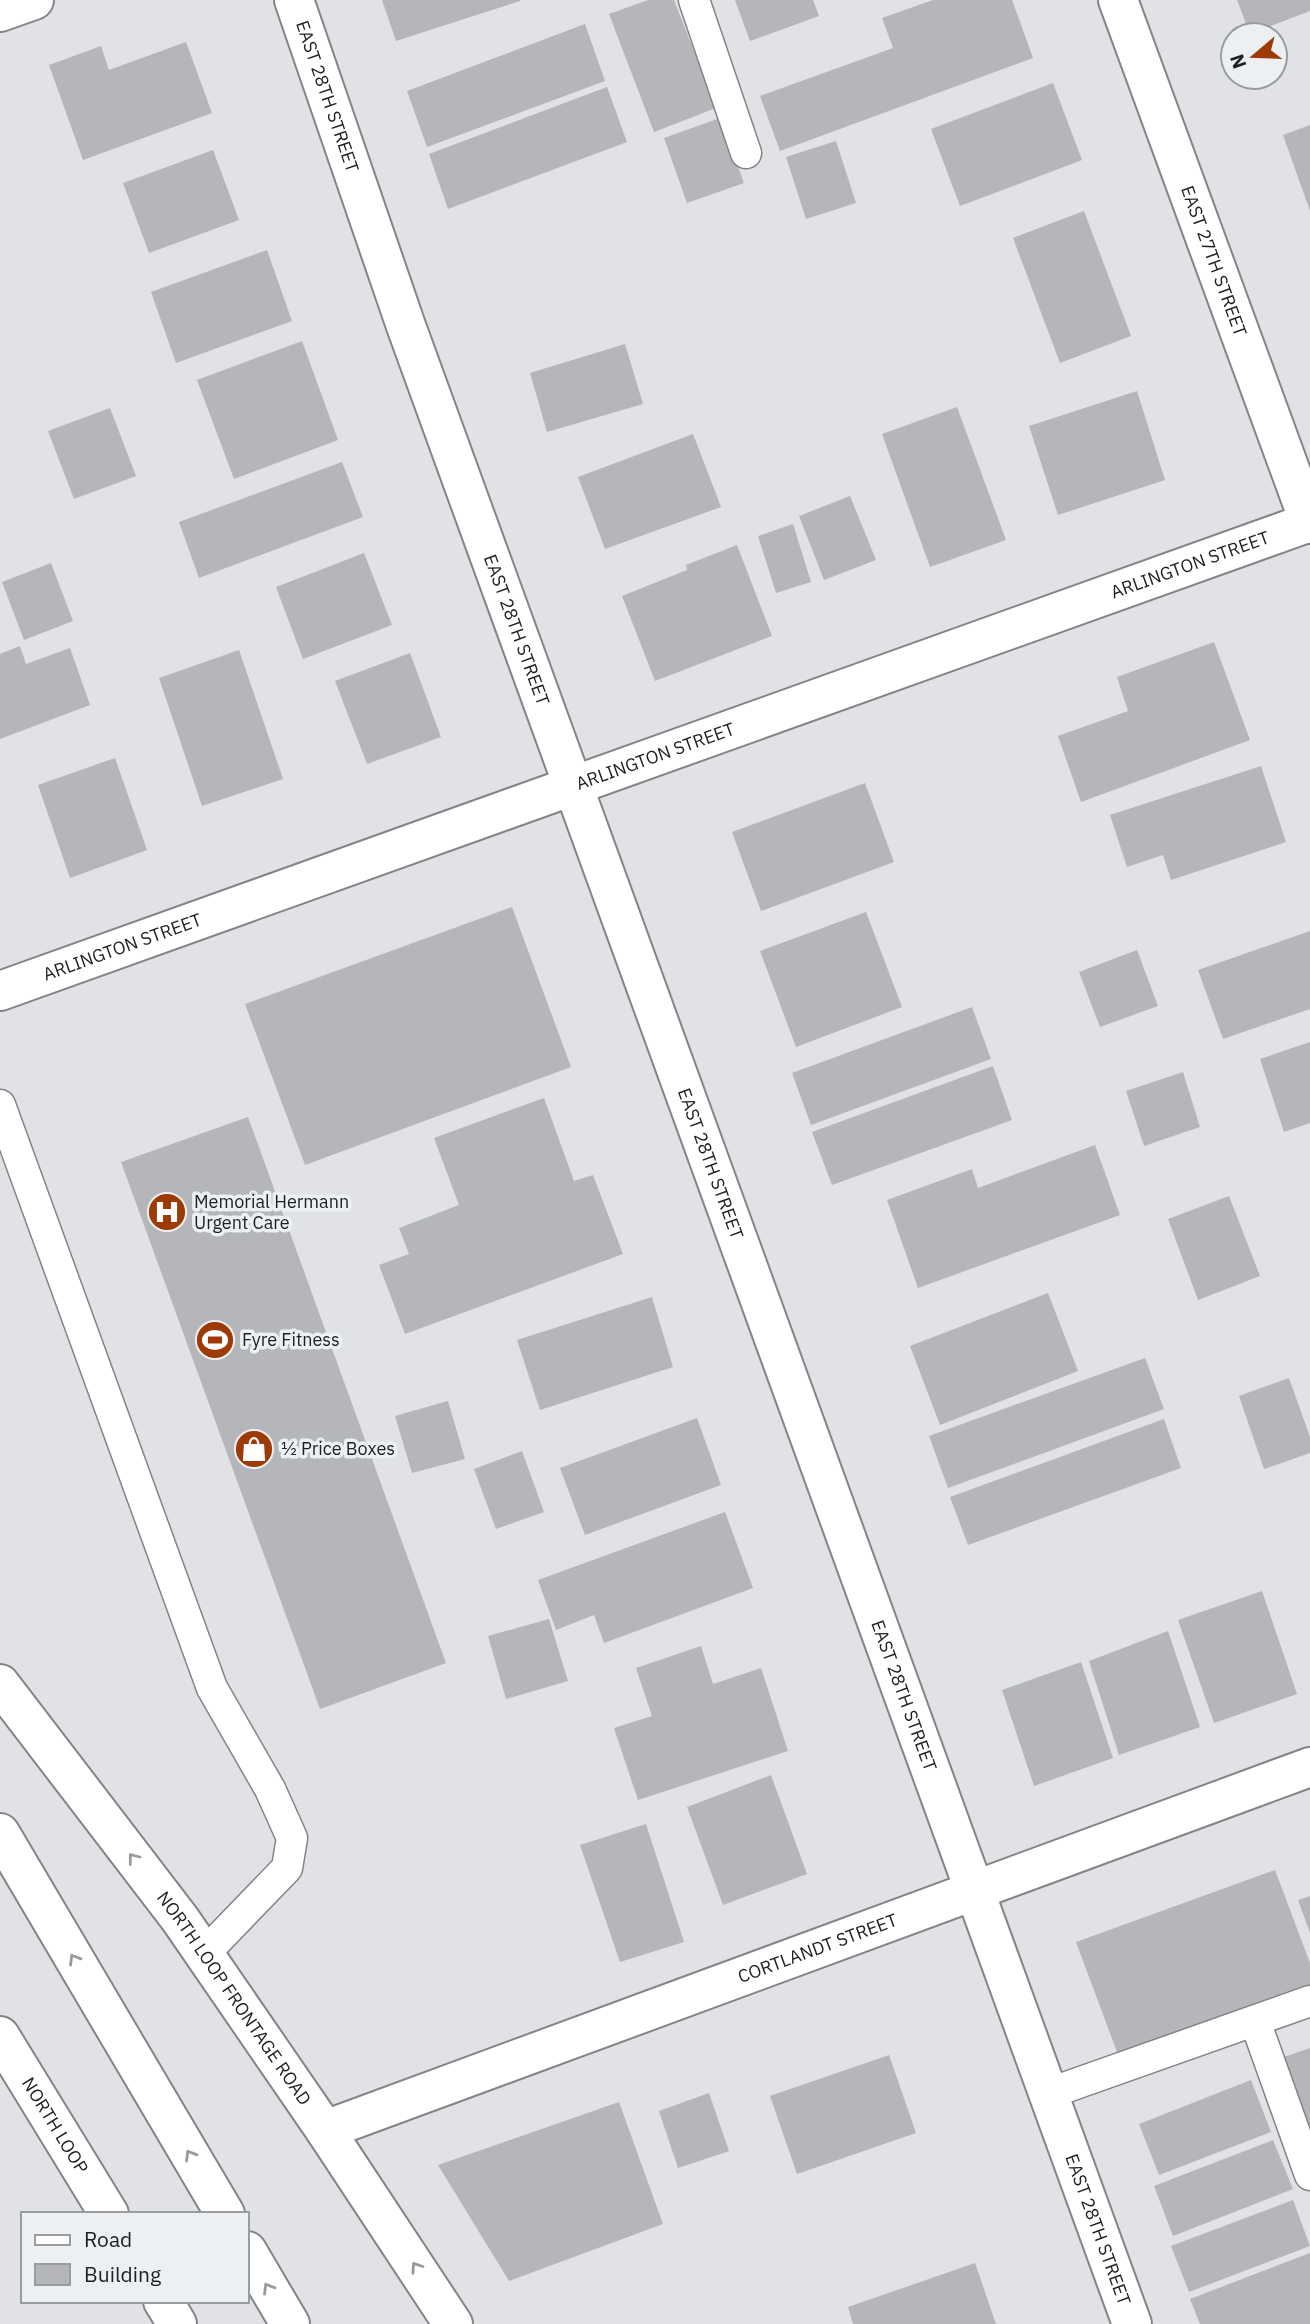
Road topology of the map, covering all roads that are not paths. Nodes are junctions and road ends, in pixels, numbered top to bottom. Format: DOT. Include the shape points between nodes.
graph roads {
  1 [pos="34,0"];
  2 [pos="294,0"];
  3 [pos="694,0"];
  4 [pos="1118,0"];
  5 [pos="0,12"];
  6 [pos="746,153"];
  7 [pos="1310,522"];
  8 [pos="575,785"];
  9 [pos="0,991"];
  10 [pos="0,1105"];
  11 [pos="0,1684"];
  12 [pos="1310,1767"];
  13 [pos="0,1833"];
  14 [pos="974,1893"];
  15 [pos="204,1954"];
  16 [pos="1310,2001"];
  17 [pos="1255,2021"];
  18 [pos="0,2036"];
  19 [pos="1047,2094"];
  20 [pos="325,2130"];
  21 [pos="1310,2175"];
  22 [pos="108,2212"];
  23 [pos="224,2212"];
  24 [pos="248,2253"];
  25 [pos="164,2303"];
  26 [pos="177,2324"];
  27 [pos="290,2324"];
  28 [pos="453,2324"];
  29 [pos="1132,2324"];
  1 -- 5 [label="main road"];
  2 -- 8 [label="main road, EAST 28TH STREET" via="406,326"];
  3 -- 6 [label="lane"];
  4 -- 7 [label="main road, EAST 27TH STREET"];
  7 -- 8 [label="main road, ARLINGTON STREET"];
  8 -- 9 [label="main road, ARLINGTON STREET"];
  8 -- 14 [label="main road, EAST 28TH STREET"];
  10 -- 15 [label="lane" via="212,1688 270,1789 292,1838 287,1868"];
  15 -- 11 [label="main road, NORTH LOOP FRONTAGE ROAD, one-way"];
  12 -- 14 [label="main road, CORTLANDT STREET"];
  23 -- 13 [label="main road, one-way"];
  14 -- 19 [label="main road, EAST 28TH STREET"];
  14 -- 20 [label="main road, CORTLANDT STREET"];
  15 -- 20 [label="main road, NORTH LOOP FRONTAGE ROAD"];
  16 -- 17 [label="lane"];
  17 -- 19 [label="lane"];
  17 -- 21 [label="lane"];
  18 -- 22 [label="main road, NORTH LOOP"];
  19 -- 29 [label="main road, EAST 28TH STREET"];
  28 -- 20 [label="main road, NORTH LOOP FRONTAGE ROAD, one-way"];
  27 -- 24 [label="main road, one-way"];
  25 -- 26 [label="main road"];
}
